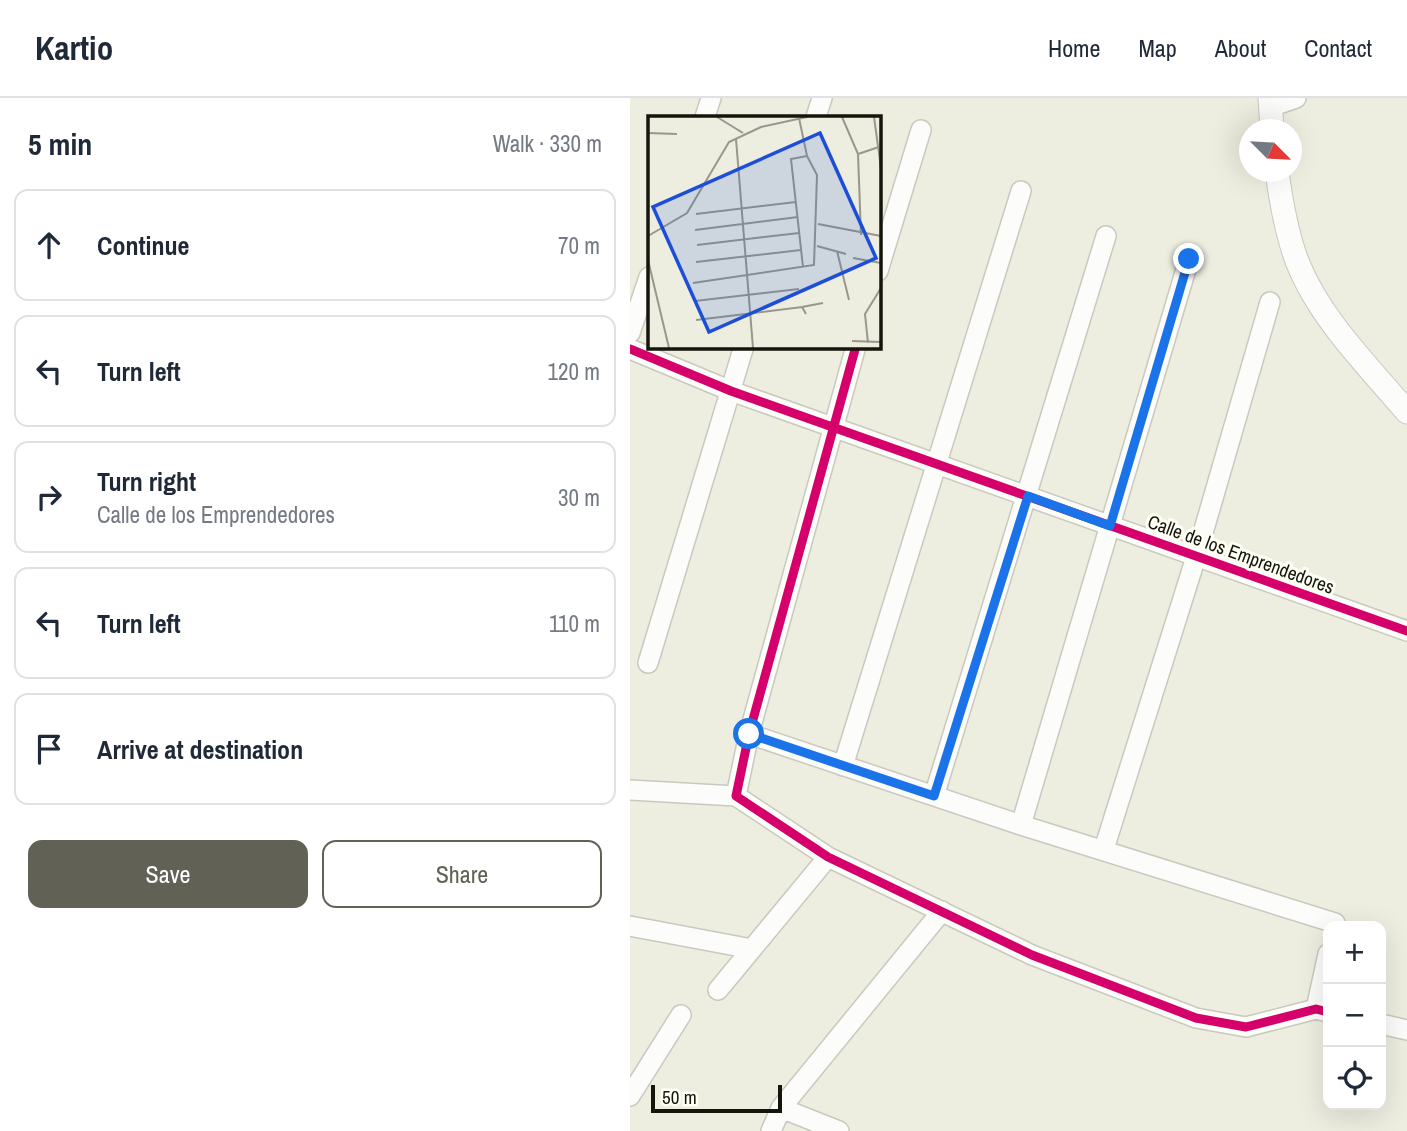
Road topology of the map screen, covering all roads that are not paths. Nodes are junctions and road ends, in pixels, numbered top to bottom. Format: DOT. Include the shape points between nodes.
graph roads {
  1 [pos="711,98"];
  2 [pos="822,98"];
  3 [pos="1296,98"];
  4 [pos="1270,111"];
  5 [pos="705,116"];
  6 [pos="816,116"];
  7 [pos="921,130"];
  8 [pos="1278,182"];
  9 [pos="1021,191"];
  10 [pos="1106,236"];
  11 [pos="1189,259"];
  12 [pos="880,264"];
  13 [pos="648,280"];
  14 [pos="1270,302"];
  15 [pos="630,333"];
  16 [pos="743,348"];
  17 [pos="855,348"];
  18 [pos="630,349"];
  19 [pos="731,391"];
  20 [pos="1407,412"];
  21 [pos="832,427"];
  22 [pos="938,465"];
  23 [pos="1028,496"];
  24 [pos="1110,526"];
  25 [pos="1196,556"];
  26 [pos="1407,631"];
  27 [pos="648,663"];
  28 [pos="749,734"];
  29 [pos="843,766"];
  30 [pos="630,790"];
  31 [pos="736,796"];
  32 [pos="934,796"];
  33 [pos="1021,825"];
  34 [pos="1104,849"];
  35 [pos="828,858"];
  36 [pos="942,911"];
  37 [pos="1329,921"];
  38 [pos="630,926"];
  39 [pos="752,949"];
  40 [pos="1325,984"];
  41 [pos="718,990"];
  42 [pos="1322,1011"];
  43 [pos="681,1015"];
  44 [pos="1386,1025"];
  45 [pos="1407,1030"];
  46 [pos="630,1096"];
  47 [pos="781,1108"];
  48 [pos="771,1131"];
  49 [pos="839,1131"];
  1 -- 5 [label="street"];
  2 -- 6 [label="street"];
  3 -- 4 [label="street"];
  7 -- 12 [label="street"];
  8 -- 20 [label="main road" via="1297,261 1326,314"];
  9 -- 22 [label="street"];
  10 -- 23 [label="street"];
  11 -- 24 [label="street"];
  13 -- 15 [label="street"];
  14 -- 25 [label="street"];
  16 -- 19 [label="street"];
  17 -- 21 [label="street"];
  18 -- 19 [label="street, Calle de los Emprendedores"];
  19 -- 21 [label="street, Calle de los Emprendedores"];
  19 -- 27 [label="street"];
  21 -- 22 [label="street, Calle de los Emprendedores"];
  21 -- 28 [label="street"];
  22 -- 23 [label="street, Calle de los Emprendedores"];
  22 -- 29 [label="street"];
  23 -- 24 [label="street, Calle de los Emprendedores"];
  23 -- 32 [label="street"];
  24 -- 25 [label="street, Calle de los Emprendedores"];
  24 -- 33 [label="street"];
  25 -- 26 [label="street, Calle de los Emprendedores"];
  25 -- 34 [label="street"];
  28 -- 29 [label="street"];
  28 -- 31 [label="street"];
  29 -- 32 [label="street"];
  30 -- 31 [label="street"];
  31 -- 35 [label="street"];
  32 -- 33 [label="street"];
  33 -- 34 [label="street"];
  34 -- 37 [label="street"];
  35 -- 36 [label="street"];
  35 -- 39 [label="street"];
  36 -- 42 [label="street" via="1032,955 1196,1017 1246,1027"];
  36 -- 47 [label="street"];
  38 -- 39 [label="street"];
  39 -- 41 [label="street"];
  40 -- 42 [label="street"];
  43 -- 46 [label="street"];
  44 -- 45 [label="street"];
  47 -- 48 [label="street"];
  47 -- 49 [label="street"];
}
